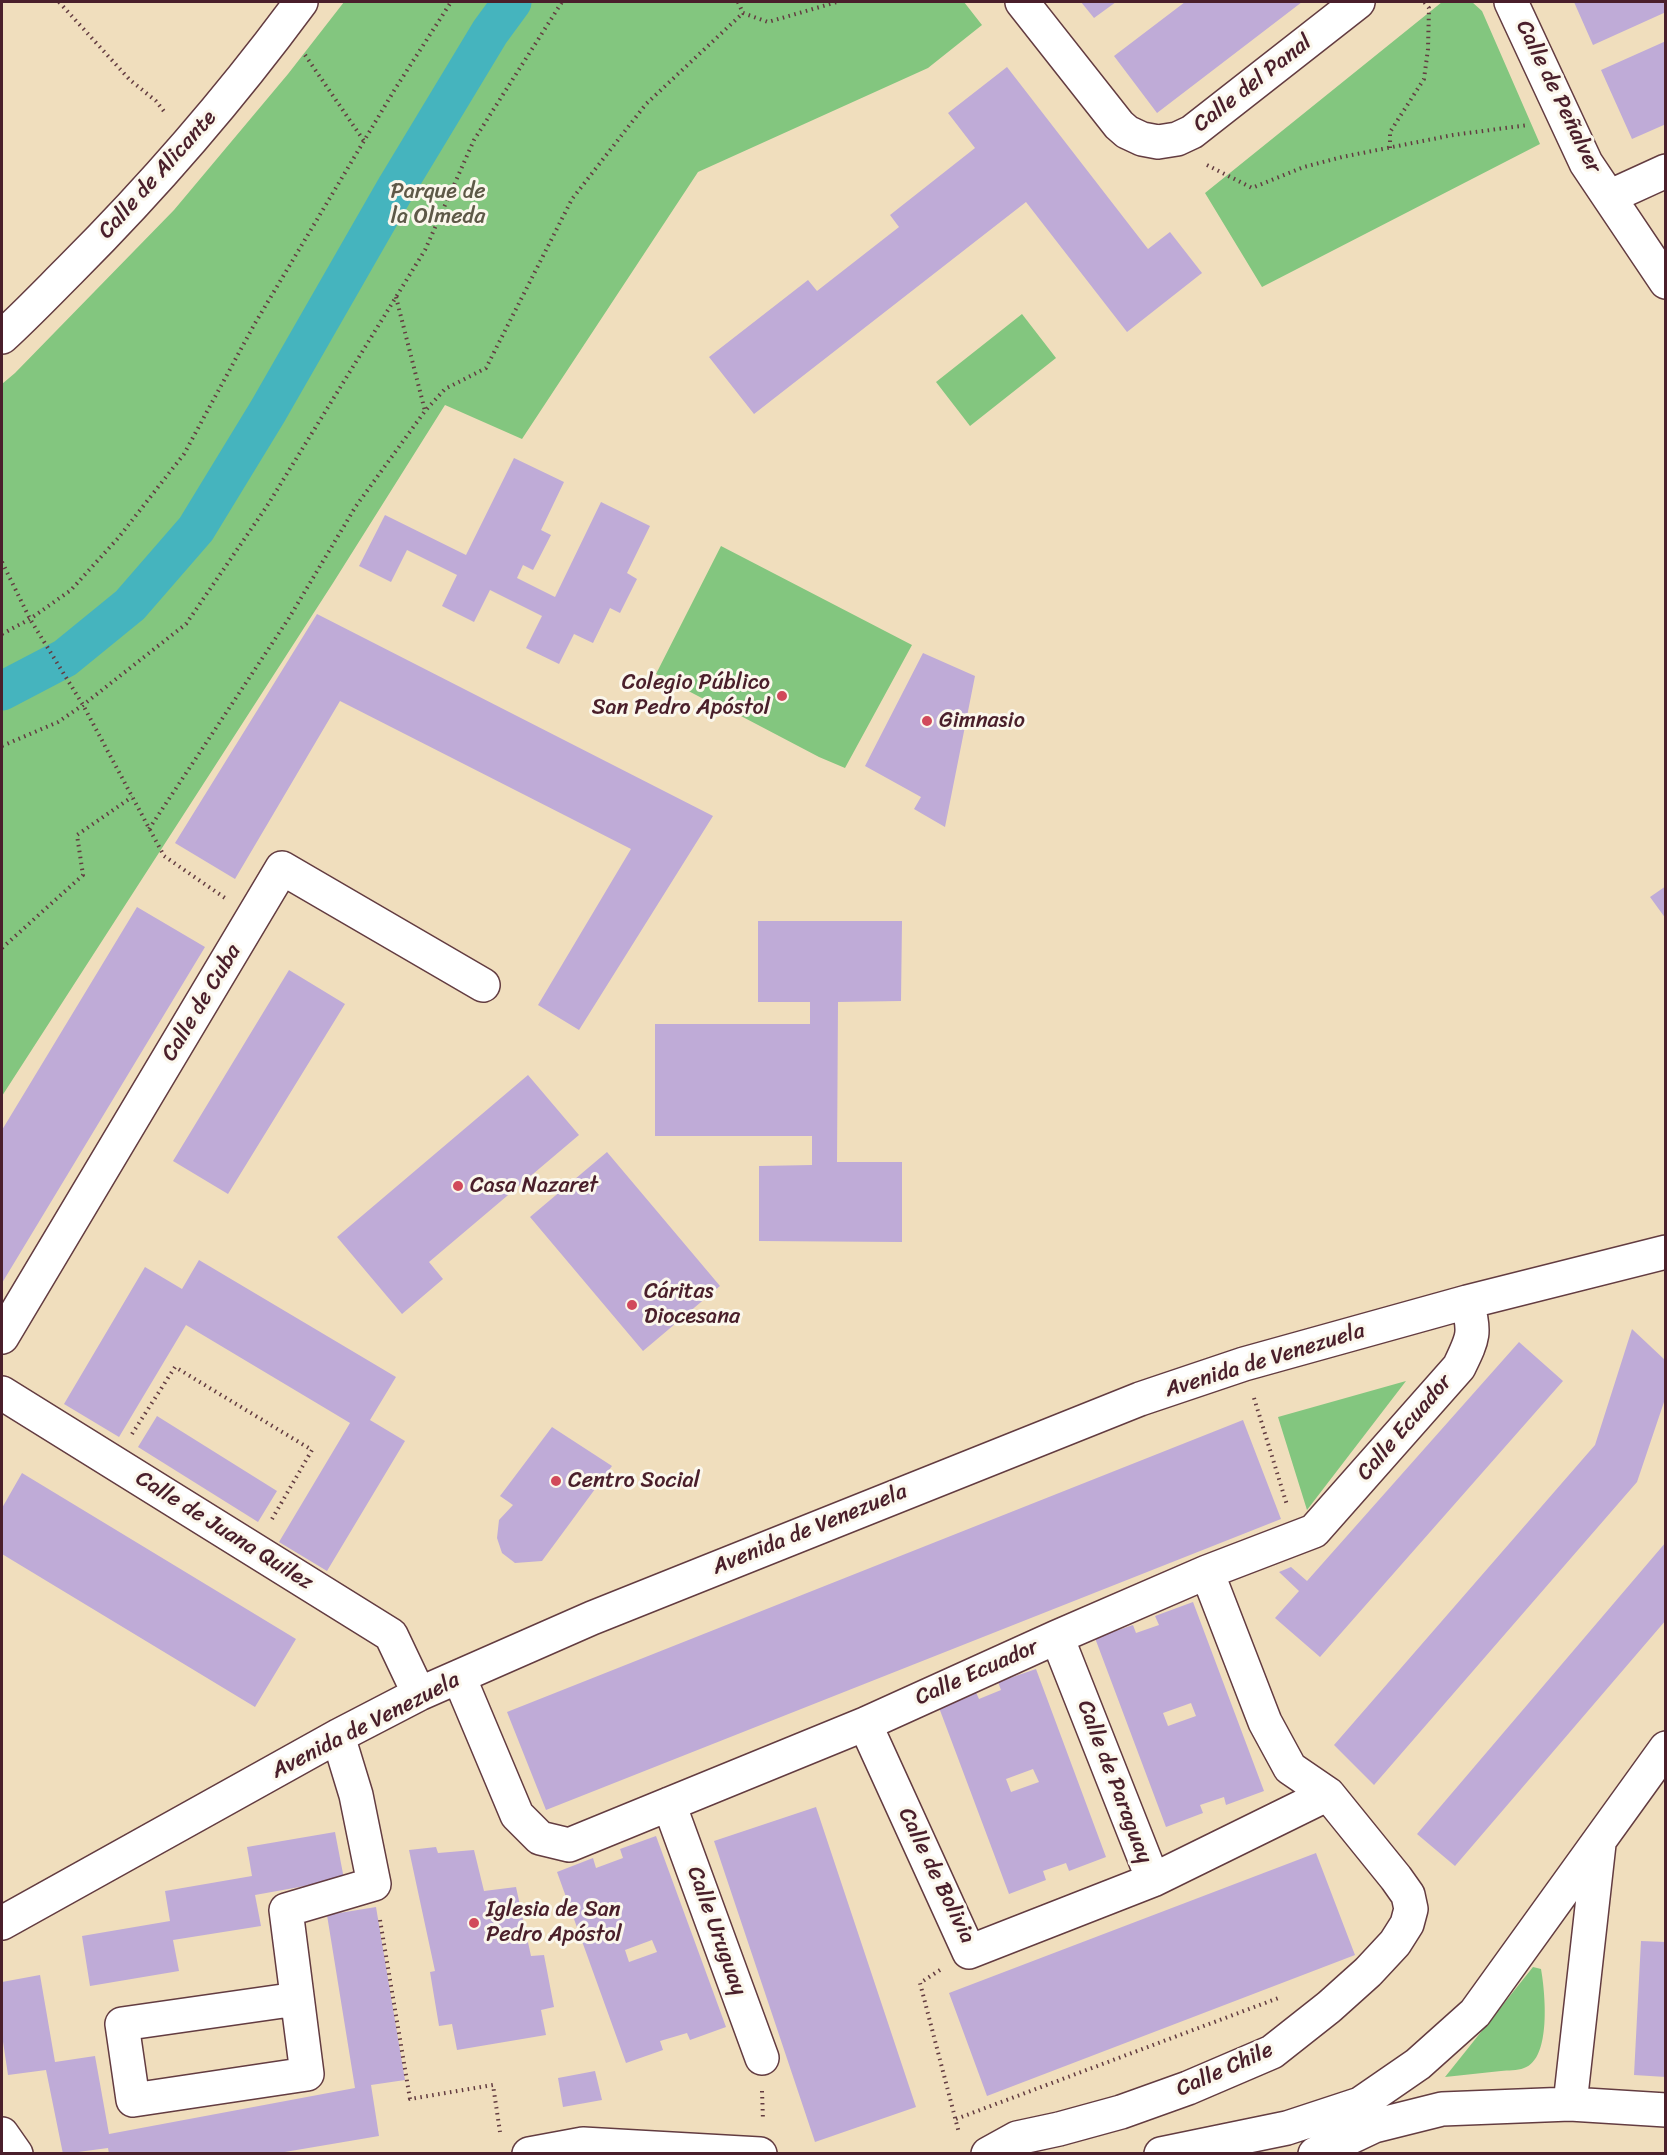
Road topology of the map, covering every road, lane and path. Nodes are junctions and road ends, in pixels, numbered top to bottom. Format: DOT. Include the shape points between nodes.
graph roads {
  1 [pos="59,2"];
  2 [pos="451,2"];
  3 [pos="562,2"];
  4 [pos="738,2"];
  5 [pos="837,2"];
  6 [pos="1022,2"];
  7 [pos="1358,2"];
  8 [pos="1424,2"];
  9 [pos="1511,2"];
  10 [pos="742,13"];
  11 [pos="292,14"];
  12 [pos="1566,120"];
  13 [pos="1185,136"];
  14 [pos="364,141"];
  15 [pos="190,143"];
  16 [pos="1390,148"];
  17 [pos="1665,171"];
  18 [pos="1609,197"];
  19 [pos="1665,282"];
  20 [pos="396,296"];
  21 [pos="2,337"];
  22 [pos="425,411"];
  23 [pos="2,562"];
  24 [pos="30,619"];
  25 [pos="2,634"];
  26 [pos="83,705"];
  27 [pos="2,746"];
  28 [pos="132,797"];
  29 [pos="149,829"];
  30 [pos="254,917"];
  31 [pos="2,948"];
  32 [pos="483,985"];
  33 [pos="1665,1251"];
  34 [pos="1467,1302"];
  35 [pos="2,1337"];
  36 [pos="1244,1364"];
  37 [pos="2,1393"];
  38 [pos="114,1463"];
  39 [pos="1297,1538"];
  40 [pos="254,1550"];
  41 [pos="1207,1572"];
  42 [pos="1057,1637"];
  43 [pos="459,1677"];
  44 [pos="418,1694"];
  45 [pos="865,1724"];
  46 [pos="338,1736"];
  47 [pos="1665,1748"];
  48 [pos="1328,1794"];
  49 [pos="669,1804"];
  50 [pos="1599,1841"];
  51 [pos="1153,1880"];
  52 [pos="374,1884"];
  53 [pos="2,1923"];
  54 [pos="969,1952"];
  55 [pos="1290,1993"];
  56 [pos="297,1999"];
  57 [pos="762,2058"];
  58 [pos="1570,2104"];
  59 [pos="1665,2110"];
  60 [pos="956,2119"];
  61 [pos="2,2134"];
  62 [pos="960,2136"];
  63 [pos="761,2142"];
  64 [pos="515,2148"];
  65 [pos="16,2154"];
  66 [pos="988,2154"];
  67 [pos="1161,2154"];
  68 [pos="1315,2154"];
  1 -- 15 [label="path" via="130,80 156,101"];
  2 -- 14 [label="path"];
  3 -- 20 [label="path" via="474,140 426,250"];
  4 -- 10 [label="path"];
  5 -- 10 [label="path" via="768,22"];
  6 -- 13 [label="street, Calle del Panal" via="1119,125 1150,141"];
  7 -- 13 [label="street, Calle del Panal"];
  8 -- 16 [label="path" via="1429,8 1424,79 1390,132"];
  9 -- 12 [label="street, Calle de Peñalver"];
  10 -- 22 [label="path" via="646,104 572,199 486,368 445,389"];
  11 -- 14 [label="path"];
  11 -- 15 [label="street, Calle de Alicante"];
  12 -- 16 [label="path"];
  12 -- 18 [label="street, Calle de Peñalver" via="1586,163"];
  13 -- 16 [label="path" via="1206,165 1252,188 1304,167"];
  14 -- 24 [label="path" via="254,325 184,454 119,537 71,590"];
  15 -- 21 [label="street, Calle de Alicante"];
  17 -- 18 [label="street"];
  18 -- 19 [label="street, Calle de Peñalver"];
  20 -- 22 [label="path"];
  20 -- 26 [label="path" via="267,506 186,624"];
  22 -- 29 [label="path" via="356,506 289,618"];
  23 -- 24 [label="path"];
  24 -- 25 [label="path"];
  24 -- 26 [label="path"];
  26 -- 27 [label="path" via="58,722"];
  26 -- 28 [label="path"];
  28 -- 29 [label="path"];
  28 -- 31 [label="path" via="77,835 83,875"];
  29 -- 30 [label="path" via="164,856"];
  30 -- 32 [label="street, Calle de Cuba" via="282,868"];
  30 -- 35 [label="street, Calle de Cuba"];
  33 -- 34 [label="street, Avenida de Venezuela"];
  34 -- 36 [label="street, Avenida de Venezuela"];
  34 -- 39 [label="street, Calle Ecuador" via="1473,1321 1472,1339 1459,1367 1314,1531"];
  36 -- 39 [label="path"];
  36 -- 43 [label="street, Avenida de Venezuela" via="1118,1408 592,1618"];
  37 -- 38 [label="street, Calle de Juana Quilez"];
  38 -- 40 [label="street, Calle de Juana Quilez"];
  38 -- 40 [label="path" via="175,1367 312,1450"];
  39 -- 41 [label="street, Calle Ecuador"];
  40 -- 44 [label="street, Calle de Juana Quilez" via="391,1635"];
  41 -- 42 [label="street, Calle Ecuador"];
  41 -- 48 [label="street" via="1265,1722 1290,1768"];
  42 -- 45 [label="street, Calle Ecuador"];
  42 -- 51 [label="street, Calle de Paraguay"];
  43 -- 44 [label="street, Avenida de Venezuela"];
  43 -- 49 [label="street, Calle Ecuador" via="517,1815 540,1838 569,1845"];
  44 -- 46 [label="street, Avenida de Venezuela"];
  45 -- 49 [label="street, Calle Ecuador"];
  45 -- 54 [label="street, Calle de Bolivia"];
  46 -- 52 [label="street" via="356,1795"];
  46 -- 53 [label="street, Avenida de Venezuela"];
  47 -- 50 [label="street"];
  48 -- 51 [label="street, Calle de Paraguay"];
  48 -- 66 [label="street, Calle Chile" via="1408,1895 1411,1909 1407,1924 1368,1972 1272,2052 1188,2088 1121,2112 1017,2138"];
  49 -- 57 [label="street, Calle Uruguay"];
  50 -- 58 [label="street"];
  50 -- 67 [label="street" via="1475,2013 1418,2064 1360,2104 1287,2128"];
  51 -- 54 [label="street, Calle de Bolivia"];
  52 -- 56 [label="street" via="286,1910"];
  52 -- 64 [label="path" via="410,2099 493,2085"];
  54 -- 60 [label="path" via="920,1983"];
  55 -- 60 [label="path"];
  56 -- 56 [label="street" via="122,2024 133,2100 307,2074"];
  57 -- 63 [label="path"];
  58 -- 59 [label="street"];
  58 -- 68 [label="street" via="1442,2109 1374,2126"];
  60 -- 62 [label="path"];
  61 -- 65 [label="street"];
  63 -- 64 [label="street"];
}
